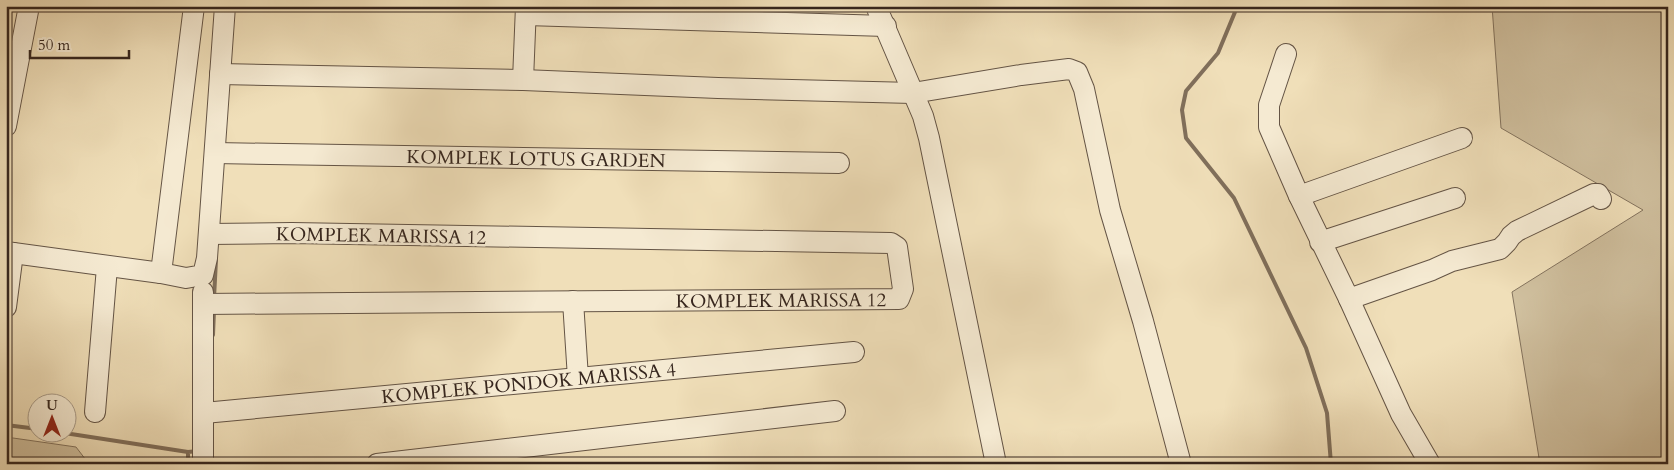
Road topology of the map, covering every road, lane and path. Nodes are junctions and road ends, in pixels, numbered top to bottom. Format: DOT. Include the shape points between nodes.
graph roads {
  1 [pos="29,6"];
  2 [pos="194,6"];
  3 [pos="225,6"];
  4 [pos="876,6"];
  5 [pos="526,11"];
  6 [pos="886,26"];
  7 [pos="1286,54"];
  8 [pos="220,74"];
  9 [pos="523,80"];
  10 [pos="914,93"];
  11 [pos="6,126"];
  12 [pos="1462,138"];
  13 [pos="224,153"];
  14 [pos="839,163"];
  15 [pos="1299,196"];
  16 [pos="1455,198"];
  17 [pos="1601,199"];
  18 [pos="209,234"];
  19 [pos="1320,242"];
  20 [pos="9,252"];
  21 [pos="107,267"];
  22 [pos="161,273"];
  23 [pos="203,275"];
  24 [pos="1349,299"];
  25 [pos="573,301"];
  26 [pos="210,304"];
  27 [pos="6,307"];
  28 [pos="854,352"];
  29 [pos="578,378"];
  30 [pos="835,411"];
  31 [pos="95,412"];
  32 [pos="204,413"];
  33 [pos="204,464"];
  34 [pos="377,464"];
  35 [pos="996,464"];
  36 [pos="1181,464"];
  37 [pos="1430,464"];
  1 -- 11 [label="street"];
  2 -- 22 [label="street"];
  3 -- 8 [label="street"];
  4 -- 6 [label="street"];
  5 -- 6 [label="street"];
  5 -- 9 [label="street"];
  6 -- 10 [label="street"];
  7 -- 15 [label="street" via="1269,105 1269,127"];
  8 -- 9 [label="street"];
  8 -- 13 [label="street"];
  9 -- 10 [label="street"];
  10 -- 35 [label="street" via="929,138"];
  10 -- 36 [label="street" via="1021,74 1070,69 1077,72 1084,89 1110,210"];
  12 -- 15 [label="street"];
  13 -- 14 [label="street, KOMPLEK LOTUS GARDEN"];
  13 -- 18 [label="street"];
  15 -- 19 [label="street"];
  16 -- 19 [label="street"];
  17 -- 24 [label="street" via="1594,194 1517,231 1500,249 1452,261"];
  18 -- 23 [label="street"];
  18 -- 25 [label="street, KOMPLEK MARISSA 12" via="891,242 897,247 902,289 900,299"];
  19 -- 24 [label="street"];
  20 -- 21 [label="street"];
  20 -- 27 [label="street"];
  21 -- 22 [label="street"];
  21 -- 31 [label="street"];
  22 -- 23 [label="street" via="186,278"];
  23 -- 26 [label="street"];
  24 -- 37 [label="street" via="1401,414"];
  25 -- 26 [label="street, KOMPLEK MARISSA 12"];
  25 -- 29 [label="street"];
  26 -- 32 [label="street"];
  28 -- 29 [label="street, KOMPLEK PONDOK MARISSA 4"];
  29 -- 32 [label="street, KOMPLEK PONDOK MARISSA 4"];
  30 -- 34 [label="street"];
  32 -- 33 [label="street"];
}
